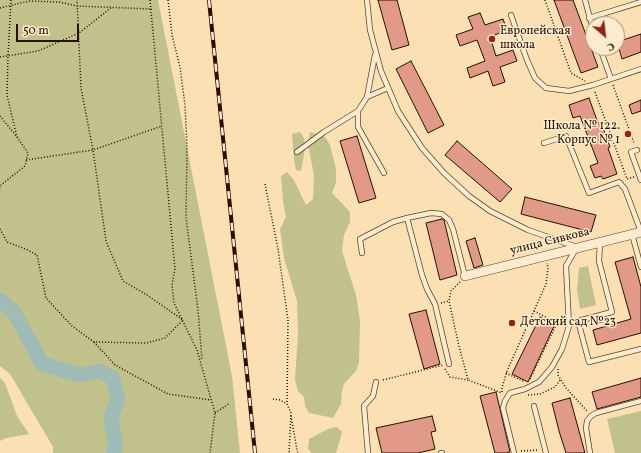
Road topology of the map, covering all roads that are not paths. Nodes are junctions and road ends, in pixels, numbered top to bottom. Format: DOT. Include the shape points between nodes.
graph roads {
  1 [pos="366,0"];
  2 [pos="585,0"];
  3 [pos="641,2"];
  4 [pos="511,15"];
  5 [pos="589,16"];
  6 [pos="596,16"];
  7 [pos="375,53"];
  8 [pos="603,56"];
  9 [pos="641,69"];
  10 [pos="611,79"];
  11 [pos="388,88"];
  12 [pos="367,97"];
  13 [pos="358,111"];
  14 [pos="544,143"];
  15 [pos="637,150"];
  16 [pos="297,152"];
  17 [pos="384,173"];
  18 [pos="640,178"];
  19 [pos="407,218"];
  20 [pos="638,232"];
  21 [pos="600,242"];
  22 [pos="577,247"];
  23 [pos="362,252"];
  24 [pos="641,268"];
  25 [pos="465,276"];
  26 [pos="641,349"];
  27 [pos="449,364"];
  28 [pos="376,382"];
  29 [pos="641,401"];
  30 [pos="534,406"];
  31 [pos="514,452"];
  32 [pos="368,453"];
  33 [pos="546,453"];
  34 [pos="590,453"];
  1 -- 7 [label="lane"];
  2 -- 5 [label="lane"];
  3 -- 6 [label="lane"];
  4 -- 10 [label="lane" via="535,78 546,88 569,91"];
  7 -- 11 [label="lane"];
  7 -- 12 [label="lane"];
  8 -- 10 [label="lane"];
  9 -- 10 [label="lane"];
  11 -- 12 [label="lane"];
  11 -- 22 [label="lane" via="398,111 422,148 469,196 512,223"];
  12 -- 13 [label="lane"];
  13 -- 16 [label="lane"];
  13 -- 17 [label="lane" via="358,127"];
  14 -- 20 [label="lane" via="566,136 589,193 619,182 625,189"];
  15 -- 18 [label="lane" via="631,152"];
  19 -- 23 [label="lane" via="393,222 360,239"];
  19 -- 25 [label="lane" via="431,213 442,214 449,220"];
  19 -- 27 [label="lane" via="422,274 435,304"];
  20 -- 21 [label="street, улица Сивкова"];
  20 -- 24 [label="lane"];
  21 -- 22 [label="street, улица Сивкова"];
  21 -- 26 [label="lane" via="599,262 612,312 578,320 589,362"];
  22 -- 25 [label="street, улица Сивкова"];
  22 -- 31 [label="lane" via="566,266 569,326 566,341 539,382 510,393 506,398 503,408"];
  28 -- 32 [label="lane" via="373,396 364,406"];
  29 -- 34 [label="lane" via="591,416 586,428"];
  30 -- 33 [label="lane"];
}
